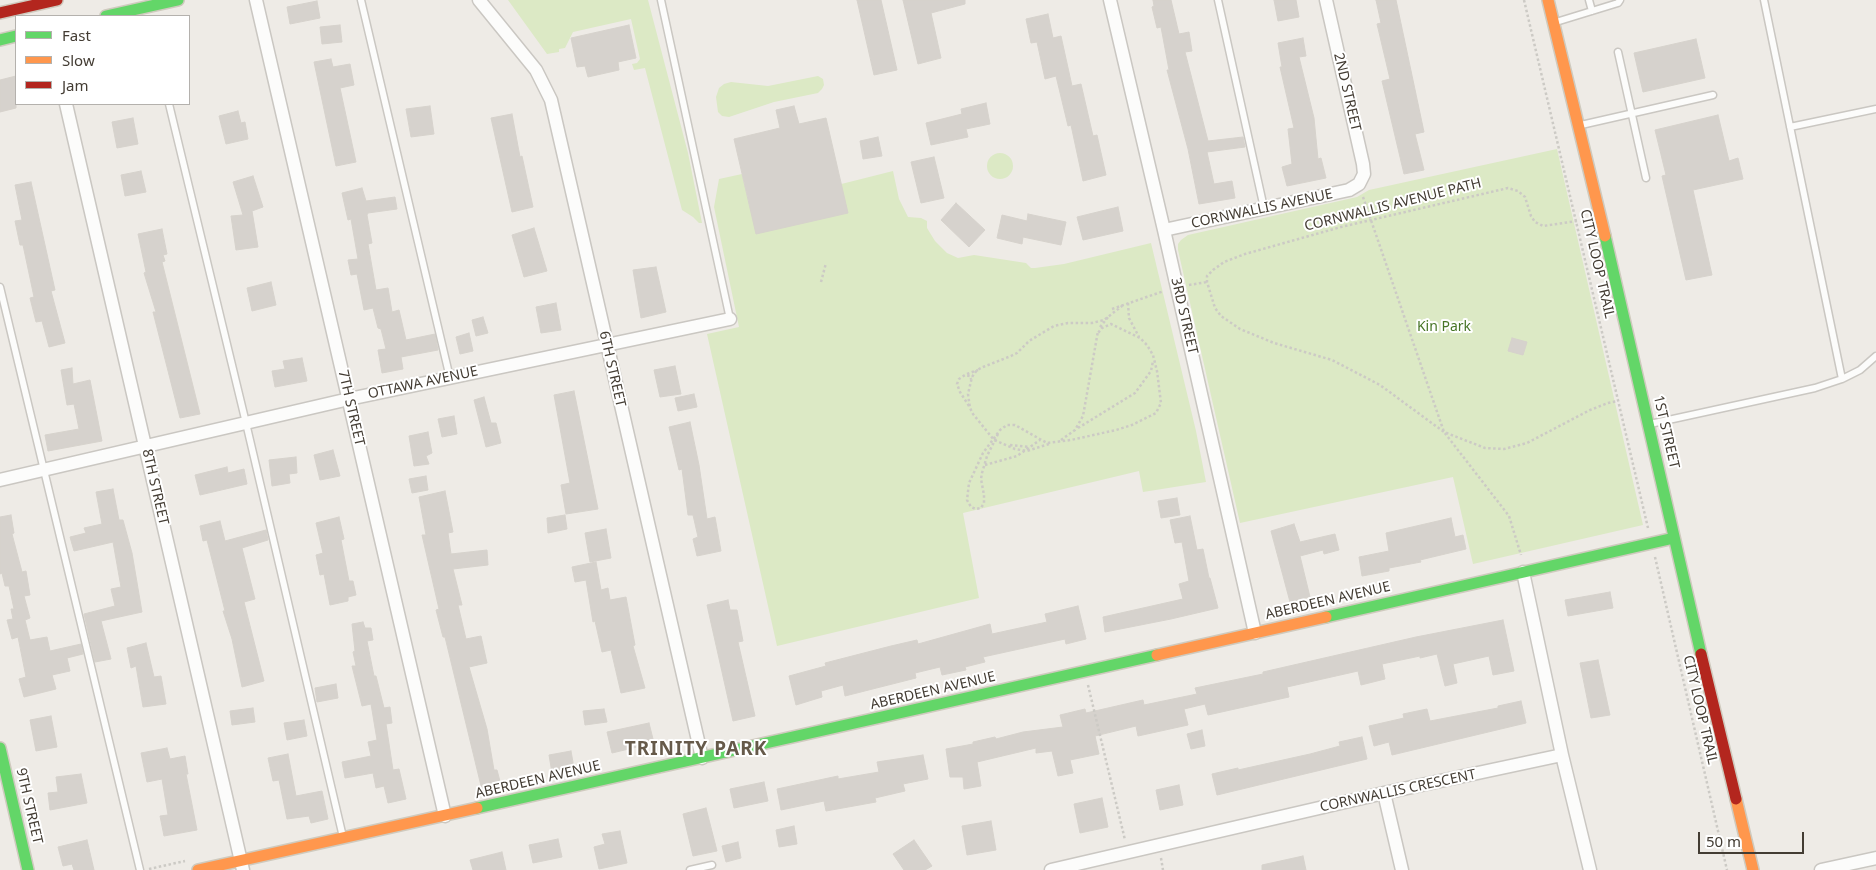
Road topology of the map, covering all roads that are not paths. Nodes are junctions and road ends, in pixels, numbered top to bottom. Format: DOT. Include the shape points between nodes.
graph roads {
  1 [pos="57,0"];
  2 [pos="178,0"];
  3 [pos="256,0"];
  4 [pos="360,0"];
  5 [pos="479,0"];
  6 [pos="661,0"];
  7 [pos="1110,0"];
  8 [pos="1218,0"];
  9 [pos="1326,0"];
  10 [pos="1548,0"];
  11 [pos="1590,0"];
  12 [pos="1620,0"];
  13 [pos="1764,0"];
  14 [pos="43,2"];
  15 [pos="1592,11"];
  16 [pos="146,12"];
  17 [pos="0,13"];
  18 [pos="116,15"];
  19 [pos="1554,22"];
  20 [pos="15,36"];
  21 [pos="0,40"];
  22 [pos="1618,52"];
  23 [pos="1713,95"];
  24 [pos="66,105"];
  25 [pos="169,105"];
  26 [pos="1876,108"];
  27 [pos="1632,113"];
  28 [pos="1580,126"];
  29 [pos="1790,127"];
  30 [pos="1646,178"];
  31 [pos="1360,189"];
  32 [pos="1264,208"];
  33 [pos="1164,230"];
  34 [pos="0,287"];
  35 [pos="730,319"];
  36 [pos="607,344"];
  37 [pos="1876,356"];
  38 [pos="450,378"];
  39 [pos="1842,379"];
  40 [pos="349,399"];
  41 [pos="246,423"];
  42 [pos="1649,424"];
  43 [pos="146,446"];
  44 [pos="45,470"];
  45 [pos="0,480"];
  46 [pos="1674,538"];
  47 [pos="1523,572"];
  48 [pos="1255,634"];
  49 [pos="0,748"];
  50 [pos="1562,755"];
  51 [pos="702,758"];
  52 [pos="1384,793"];
  53 [pos="445,816"];
  54 [pos="343,838"];
  55 [pos="1876,858"];
  56 [pos="242,865"];
  57 [pos="712,865"];
  58 [pos="28,870"];
  59 [pos="140,870"];
  60 [pos="198,870"];
  61 [pos="690,870"];
  62 [pos="1051,870"];
  63 [pos="1402,870"];
  64 [pos="1590,870"];
  65 [pos="1753,870"];
  66 [pos="1821,870"];
  1 -- 14 [label="street"];
  2 -- 16 [label="street"];
  3 -- 40 [label="street, 7TH STREET"];
  4 -- 38 [label="lane"];
  5 -- 36 [label="street, 6TH STREET" via="536,70 551,100"];
  6 -- 35 [label="lane"];
  7 -- 33 [label="street, 3RD STREET"];
  8 -- 32 [label="lane"];
  9 -- 31 [label="street, 2ND STREET" via="1363,164"];
  10 -- 19 [label="street, 1ST STREET"];
  11 -- 15 [label="lane"];
  12 -- 15 [label="lane"];
  13 -- 29 [label="lane"];
  14 -- 17 [label="street"];
  15 -- 19 [label="lane"];
  16 -- 18 [label="street"];
  19 -- 28 [label="street, 1ST STREET"];
  20 -- 21 [label="street"];
  22 -- 27 [label="lane"];
  23 -- 27 [label="lane"];
  24 -- 43 [label="street, 8TH STREET"];
  25 -- 41 [label="lane"];
  26 -- 29 [label="lane"];
  27 -- 28 [label="lane"];
  27 -- 30 [label="lane"];
  28 -- 42 [label="street, 1ST STREET"];
  29 -- 39 [label="lane"];
  31 -- 32 [label="street, CORNWALLIS AVENUE"];
  32 -- 33 [label="street, CORNWALLIS AVENUE"];
  33 -- 48 [label="street, 3RD STREET"];
  34 -- 44 [label="lane"];
  35 -- 36 [label="street, OTTAWA AVENUE"];
  36 -- 38 [label="street, OTTAWA AVENUE"];
  36 -- 51 [label="street, 6TH STREET"];
  37 -- 39 [label="lane" via="1860,370"];
  38 -- 40 [label="street, OTTAWA AVENUE"];
  39 -- 42 [label="lane" via="1815,388"];
  40 -- 41 [label="street, OTTAWA AVENUE"];
  40 -- 53 [label="street, 7TH STREET"];
  41 -- 43 [label="street, OTTAWA AVENUE"];
  41 -- 54 [label="lane"];
  42 -- 46 [label="street, 1ST STREET"];
  43 -- 44 [label="street, OTTAWA AVENUE"];
  43 -- 56 [label="street, 8TH STREET"];
  44 -- 45 [label="street, OTTAWA AVENUE"];
  44 -- 59 [label="lane"];
  46 -- 47 [label="street, ABERDEEN AVENUE"];
  46 -- 65 [label="street, 1ST STREET"];
  47 -- 48 [label="street, ABERDEEN AVENUE"];
  47 -- 50 [label="street"];
  48 -- 51 [label="street, ABERDEEN AVENUE"];
  49 -- 58 [label="street, 9TH STREET"];
  50 -- 52 [label="street, CORNWALLIS CRESCENT"];
  50 -- 64 [label="street"];
  51 -- 53 [label="street, ABERDEEN AVENUE"];
  52 -- 62 [label="street, CORNWALLIS CRESCENT"];
  52 -- 63 [label="street"];
  53 -- 54 [label="street, ABERDEEN AVENUE"];
  54 -- 56 [label="street, ABERDEEN AVENUE"];
  55 -- 66 [label="street"];
  56 -- 60 [label="street, ABERDEEN AVENUE"];
  57 -- 61 [label="lane"];
}
